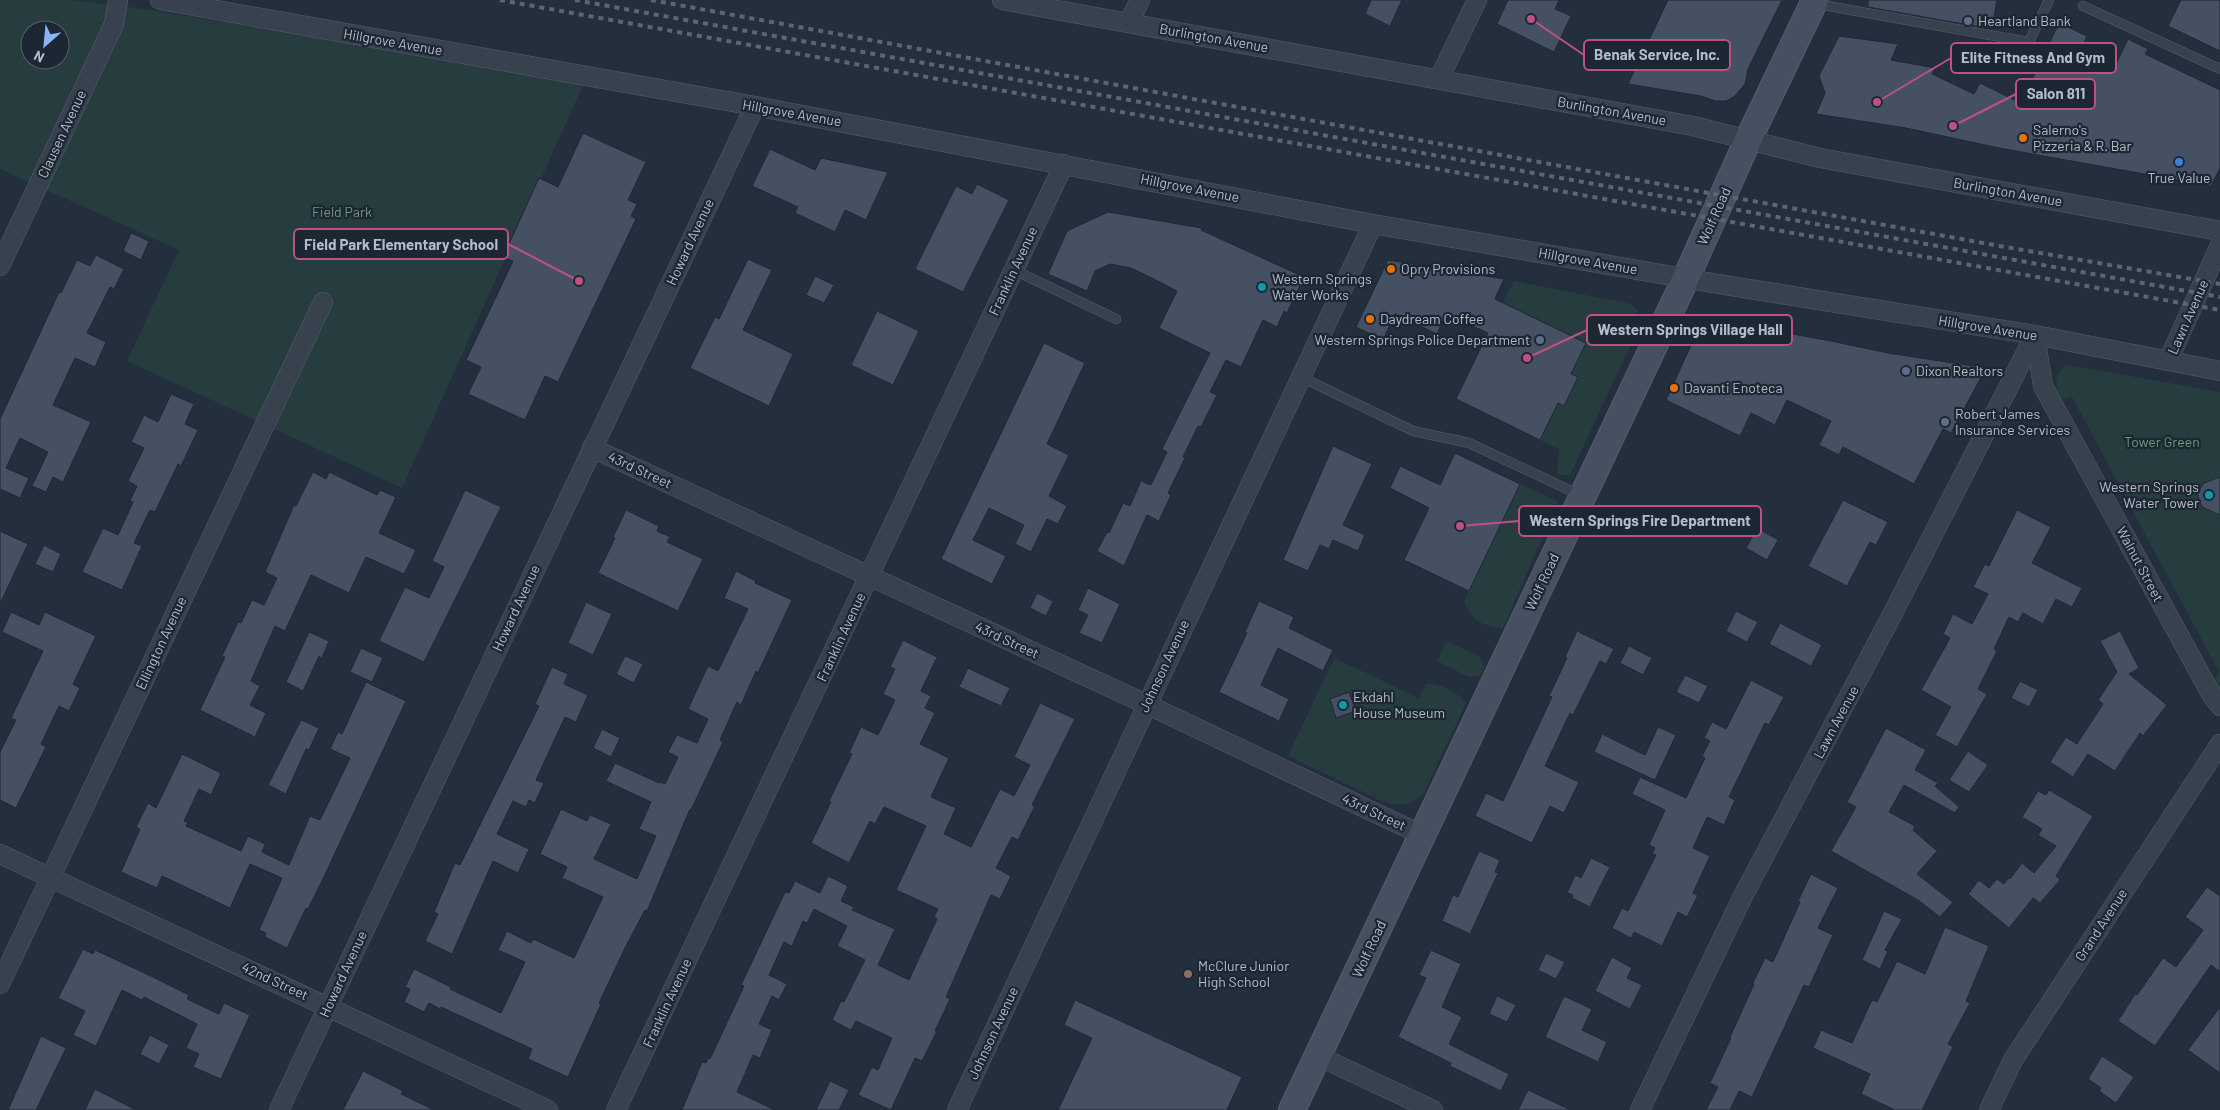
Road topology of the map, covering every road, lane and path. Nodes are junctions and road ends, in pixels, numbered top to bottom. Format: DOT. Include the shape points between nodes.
graph roads {
  1 [pos="118,0"];
  2 [pos="160,0"];
  3 [pos="1002,0"];
  4 [pos="1140,0"];
  5 [pos="1477,0"];
  6 [pos="2049,0"];
  7 [pos="1814,2"];
  8 [pos="2083,6"];
  9 [pos="1129,22"];
  10 [pos="2220,69"];
  11 [pos="1439,79"];
  12 [pos="754,106"];
  13 [pos="1748,140"];
  14 [pos="1064,164"];
  15 [pos="1373,224"];
  16 [pos="2220,231"];
  17 [pos="2220,244"];
  18 [pos="0,266"];
  19 [pos="1014,270"];
  20 [pos="1686,278"];
  21 [pos="323,302"];
  22 [pos="1116,318"];
  23 [pos="2035,335"];
  24 [pos="2168,361"];
  25 [pos="2220,371"];
  26 [pos="1301,377"];
  27 [pos="592,448"];
  28 [pos="1582,496"];
  29 [pos="869,577"];
  30 [pos="1146,704"];
  31 [pos="2220,706"];
  32 [pos="2220,744"];
  33 [pos="1422,835"];
  34 [pos="0,854"];
  35 [pos="50,878"];
  36 [pos="0,984"];
  37 [pos="328,1006"];
  38 [pos="1318,1056"];
  39 [pos="279,1110"];
  40 [pos="548,1110"];
  41 [pos="616,1110"];
  42 [pos="957,1110"];
  43 [pos="1292,1110"];
  44 [pos="1433,1110"];
  45 [pos="1640,1110"];
  46 [pos="1989,1110"];
  1 -- 18 [label="street, Clausen Avenue" via="114,24"];
  2 -- 12 [label="street, Hillgrove Avenue"];
  3 -- 9 [label="street, Burlington Avenue"];
  4 -- 9 [label="street"];
  5 -- 11 [label="street"];
  6 -- 7 [label="lane" via="2029,42"];
  7 -- 13 [label="main road, Wolf Road"];
  8 -- 10 [label="lane"];
  9 -- 11 [label="street, Burlington Avenue"];
  11 -- 13 [label="street, Burlington Avenue" via="1693,126"];
  12 -- 14 [label="street, Hillgrove Avenue"];
  12 -- 27 [label="street, Howard Avenue"];
  13 -- 16 [label="street, Burlington Avenue" via="1820,158"];
  13 -- 20 [label="main road, Wolf Road"];
  14 -- 15 [label="street, Hillgrove Avenue"];
  14 -- 19 [label="street, Franklin Avenue"];
  15 -- 20 [label="street, Hillgrove Avenue"];
  15 -- 26 [label="street, Johnson Avenue"];
  17 -- 24 [label="street, Lawn Avenue"];
  19 -- 22 [label="lane"];
  19 -- 29 [label="street, Franklin Avenue"];
  20 -- 23 [label="street, Hillgrove Avenue"];
  20 -- 28 [label="main road, Wolf Road"];
  21 -- 35 [label="street, Ellington Avenue"];
  23 -- 24 [label="street, Hillgrove Avenue"];
  23 -- 31 [label="street, Walnut Street" via="2044,386"];
  23 -- 45 [label="street, Lawn Avenue" via="1743,896"];
  24 -- 25 [label="street, Hillgrove Avenue"];
  26 -- 28 [label="lane" via="1412,431 1469,443"];
  26 -- 30 [label="street, Johnson Avenue"];
  27 -- 29 [label="street, 43rd Street"];
  27 -- 37 [label="street, Howard Avenue"];
  28 -- 33 [label="main road, Wolf Road"];
  29 -- 30 [label="street, 43rd Street"];
  29 -- 41 [label="street, Franklin Avenue"];
  30 -- 33 [label="street, 43rd Street"];
  30 -- 42 [label="street, Johnson Avenue"];
  32 -- 46 [label="street, Grand Avenue" via="2013,1060"];
  33 -- 38 [label="main road, Wolf Road"];
  34 -- 35 [label="street, 42nd Street"];
  35 -- 36 [label="street, Ellington Avenue"];
  35 -- 37 [label="street, 42nd Street"];
  37 -- 39 [label="street, Howard Avenue"];
  37 -- 40 [label="street, 42nd Street"];
  38 -- 43 [label="main road, Wolf Road"];
  38 -- 44 [label="street"];
}
